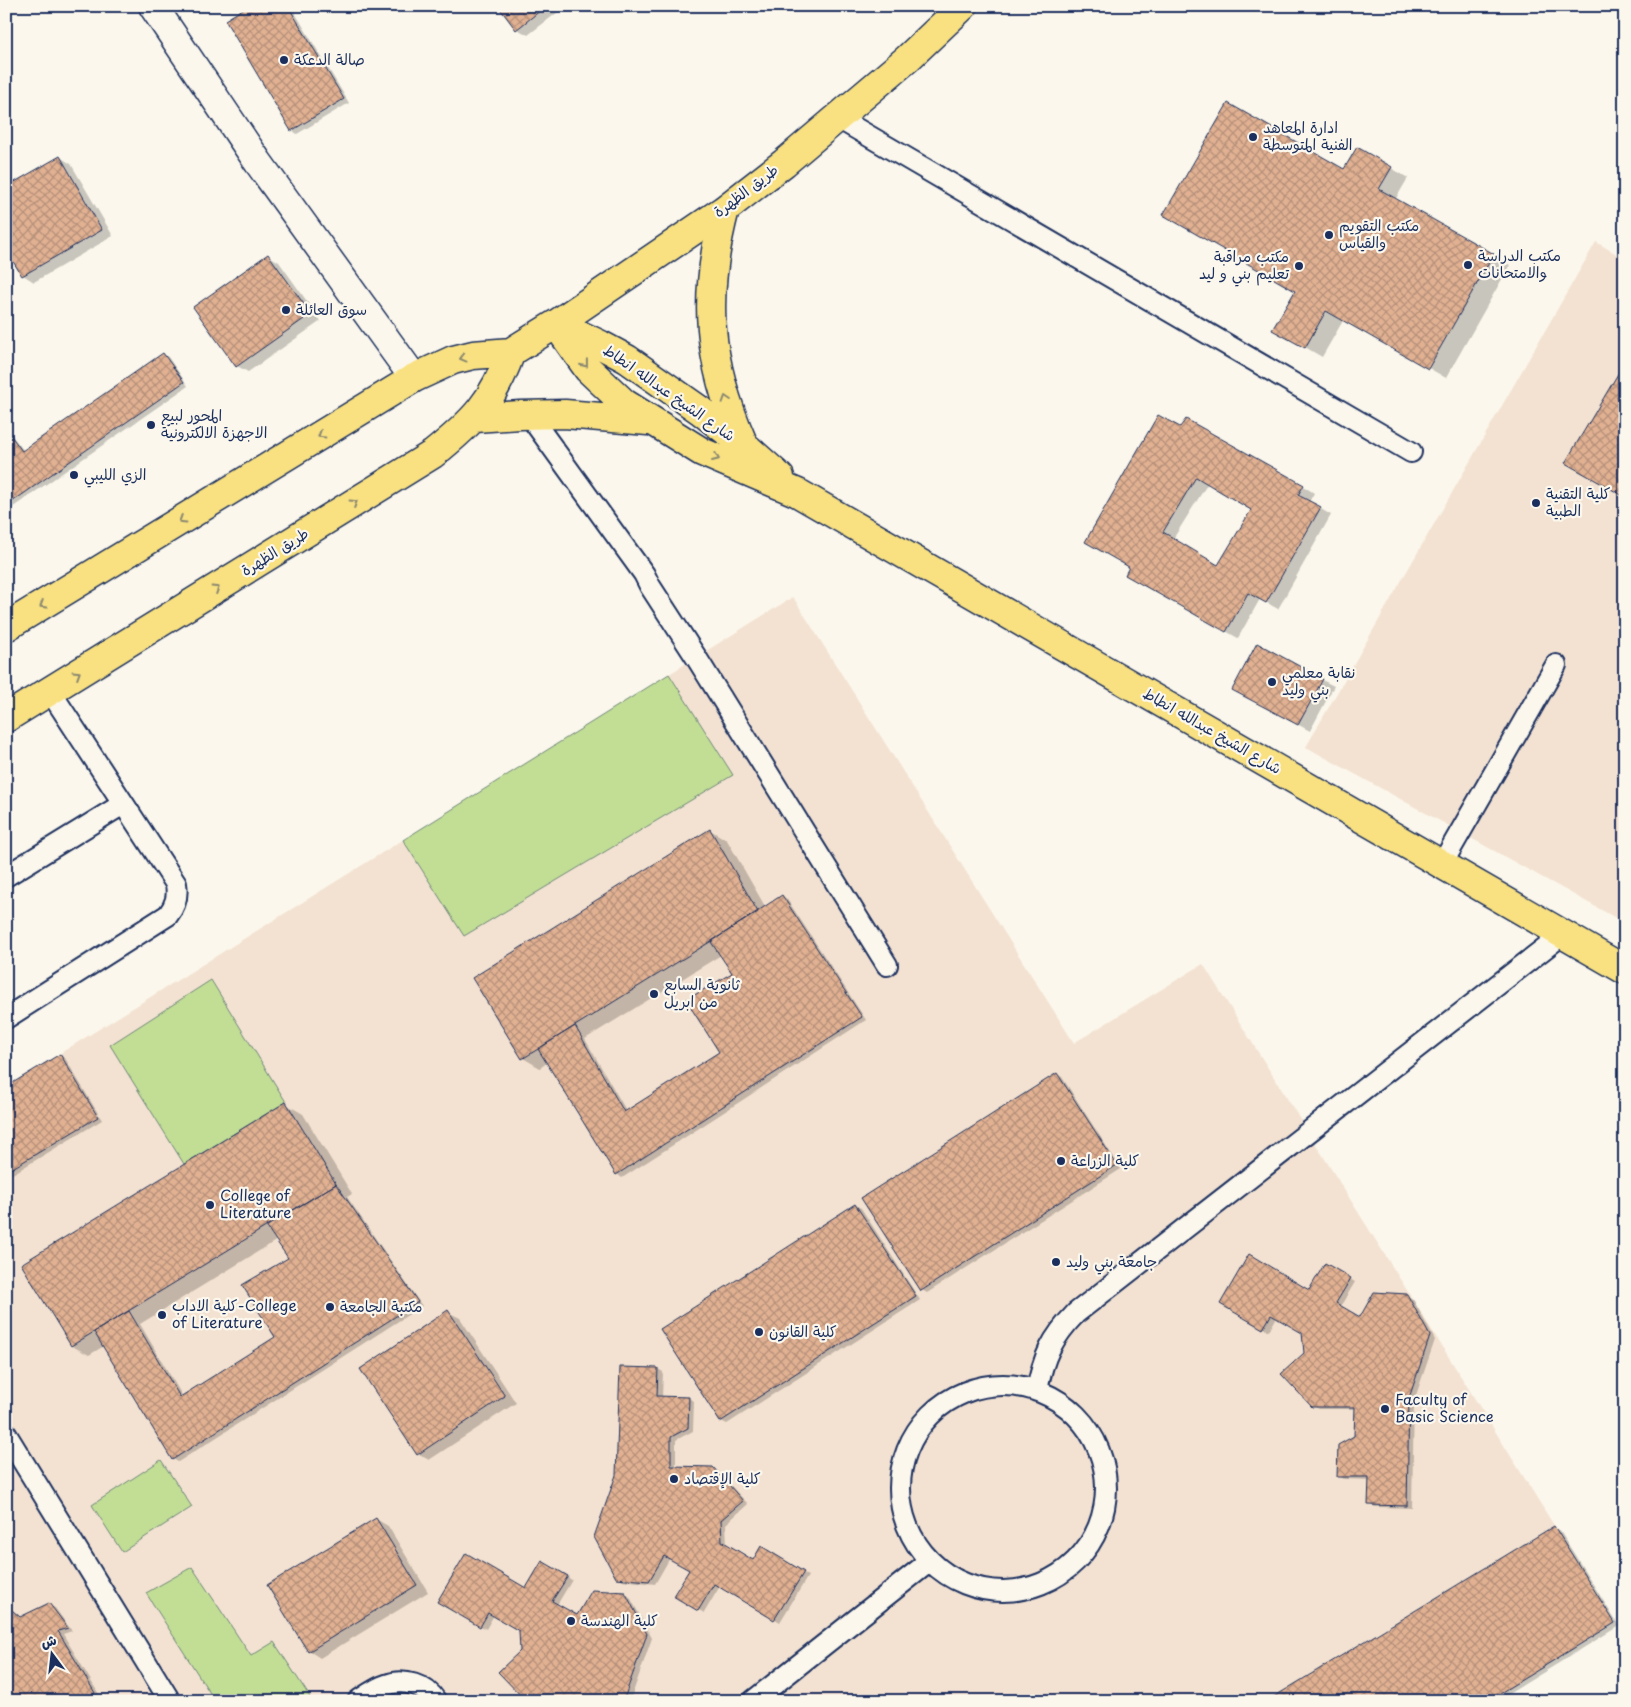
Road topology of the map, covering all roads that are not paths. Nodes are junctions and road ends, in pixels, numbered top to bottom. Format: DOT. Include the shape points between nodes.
graph roads {
  1 [pos="153,6"];
  2 [pos="963,6"];
  3 [pos="838,118"];
  4 [pos="725,209"];
  5 [pos="556,324"];
  6 [pos="511,352"];
  7 [pos="414,378"];
  8 [pos="528,415"];
  9 [pos="474,418"];
  10 [pos="655,422"];
  11 [pos="744,445"];
  12 [pos="1412,452"];
  13 [pos="798,493"];
  14 [pos="6,628"];
  15 [pos="1556,665"];
  16 [pos="50,691"];
  17 [pos="6,718"];
  18 [pos="123,804"];
  19 [pos="1442,864"];
  20 [pos="6,876"];
  21 [pos="1563,934"];
  22 [pos="887,965"];
  23 [pos="1625,970"];
  24 [pos="6,1018"];
  25 [pos="1038,1391"];
  26 [pos="6,1434"];
  27 [pos="930,1561"];
  28 [pos="170,1701"];
  29 [pos="358,1701"];
  30 [pos="436,1701"];
  31 [pos="754,1701"];
  1 -- 7 [label="street" via="258,162"];
  2 -- 3 [label="main road, طريق الظهرة" via="908,59"];
  3 -- 4 [label="main road, طريق الظهرة"];
  3 -- 12 [label="lane"];
  4 -- 5 [label="main road, طريق الظهرة"];
  11 -- 4 [label="main road, one-way" via="720,380 712,337 711,276"];
  5 -- 6 [label="main road, طريق الظهرة"];
  5 -- 10 [label="main road, شارع الشيخ عبدالله انطاط, one-way" via="605,387"];
  5 -- 11 [label="main road, شارع الشيخ عبدالله انطاط" via="626,359"];
  6 -- 7 [label="main road, طريق الظهرة, one-way" via="453,360"];
  6 -- 9 [label="main road, طريق الظهرة" via="490,398"];
  7 -- 14 [label="main road, طريق الظهرة, one-way"];
  8 -- 9 [label="main road"];
  8 -- 10 [label="main road" via="583,415"];
  8 -- 22 [label="lane" via="644,574"];
  16 -- 9 [label="main road, طريق الظهرة, one-way" via="433,454"];
  10 -- 13 [label="main road, شارع الشيخ عبدالله انطاط, one-way" via="702,452"];
  11 -- 13 [label="main road, شارع الشيخ عبدالله انطاط"];
  13 -- 19 [label="main road, شارع الشيخ عبدالله انطاط"];
  15 -- 19 [label="lane"];
  16 -- 17 [label="main road, طريق الظهرة"];
  16 -- 18 [label="lane"];
  18 -- 20 [label="lane"];
  18 -- 24 [label="lane" via="176,884 177,900 173,908 168,915"];
  19 -- 21 [label="main road, شارع الشيخ عبدالله انطاط"];
  21 -- 23 [label="main road, شارع الشيخ عبدالله انطاط"];
  21 -- 25 [label="lane" via="1076,1314 1060,1329 1048,1348"];
  25 -- 27 [label="lane" via="1015,1386 969,1391 948,1401 916,1434 905,1454 900,1500 915,1542"];
  25 -- 27 [label="lane" via="1076,1415 1091,1433 1100,1454 1106,1476 1106,1499 1090,1542 1076,1561 1058,1575 1037,1585 1014,1590 991,1590 969,1585"];
  26 -- 28 [label="lane"];
  27 -- 31 [label="lane"];
  29 -- 30 [label="lane" via="387,1684 399,1682 423,1688"];
}
